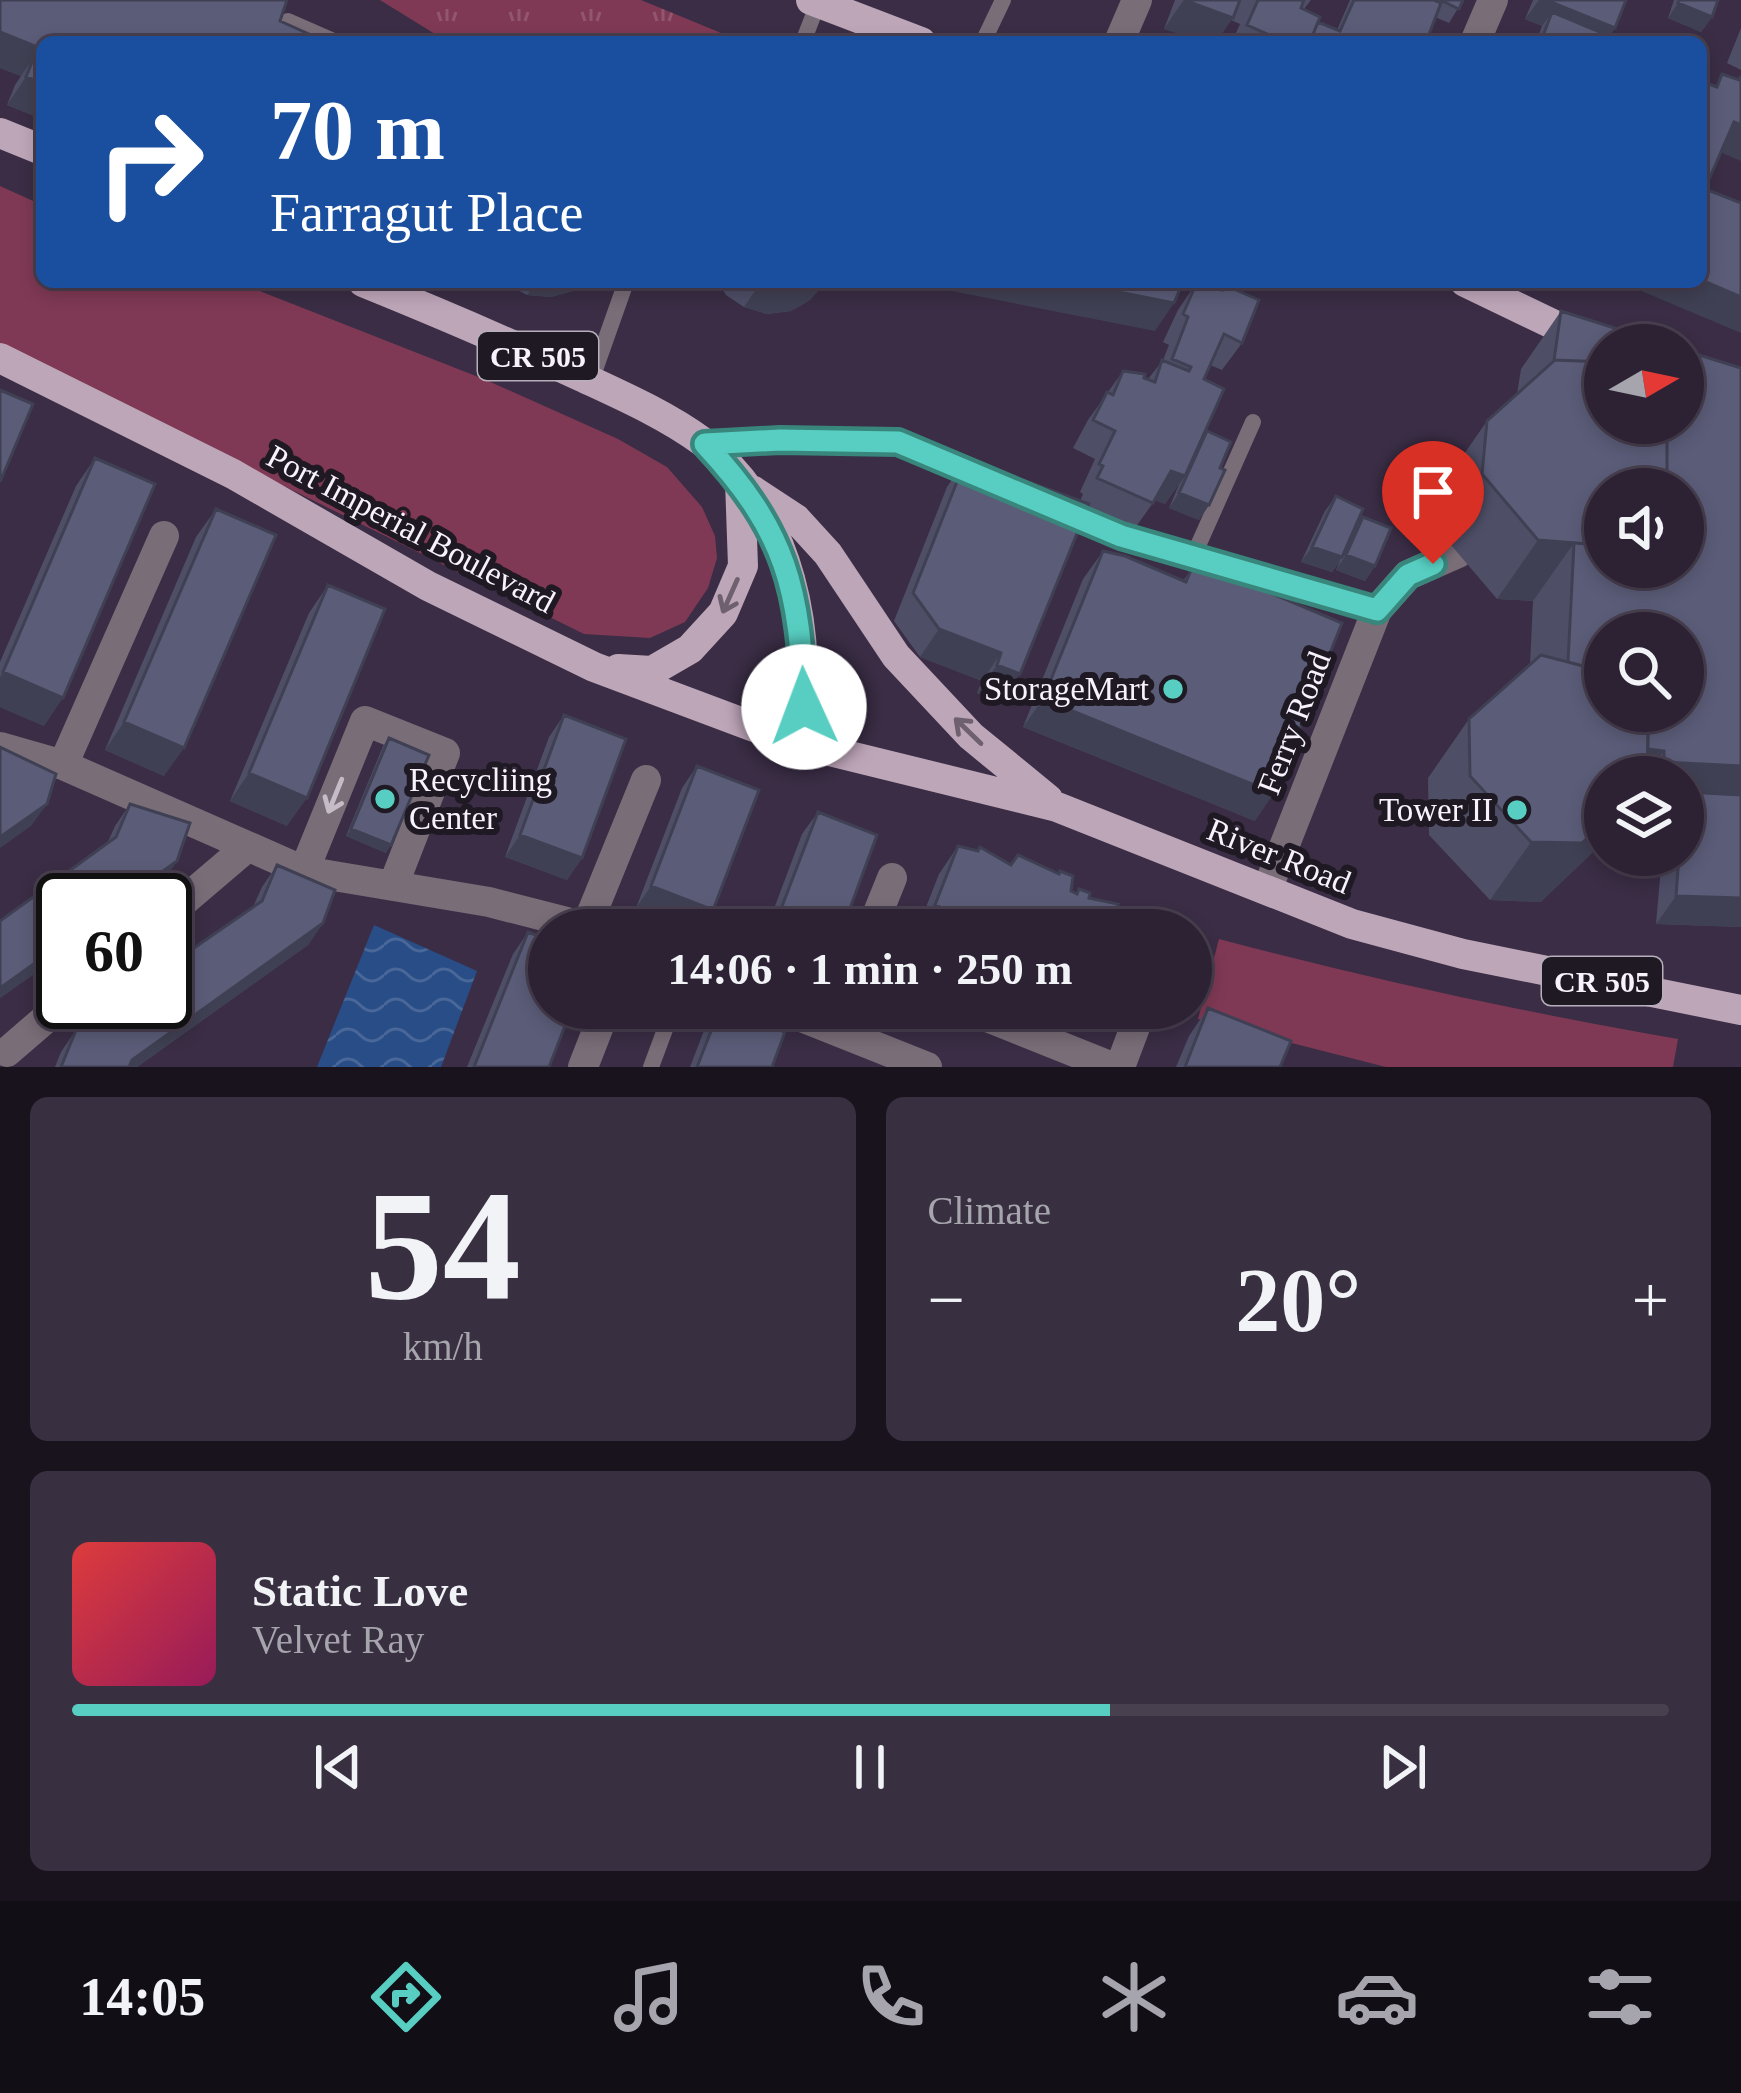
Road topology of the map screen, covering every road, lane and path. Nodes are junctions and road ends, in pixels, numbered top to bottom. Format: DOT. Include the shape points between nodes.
graph roads {
  1 [pos="1003,0"];
  2 [pos="1137,0"];
  3 [pos="1493,0"];
  4 [pos="814,2"];
  5 [pos="288,21"];
  6 [pos="322,36"];
  7 [pos="805,36"];
  8 [pos="905,36"];
  9 [pos="986,36"];
  10 [pos="1122,36"];
  11 [pos="1478,36"];
  12 [pos="0,133"];
  13 [pos="36,148"];
  14 [pos="377,288"];
  15 [pos="624,288"];
  16 [pos="1478,288"];
  17 [pos="1584,336"];
  18 [pos="0,358"];
  19 [pos="591,381"];
  20 [pos="1253,422"];
  21 [pos="705,444"];
  22 [pos="740,482"];
  23 [pos="999,484"];
  24 [pos="1040,502"];
  25 [pos="164,536"];
  26 [pos="1458,553"];
  27 [pos="1193,556"];
  28 [pos="1377,610"];
  29 [pos="594,667"];
  30 [pos="797,743"];
  31 [pos="0,747"];
  32 [pos="64,765"];
  33 [pos="646,780"];
  34 [pos="1057,807"];
  35 [pos="246,848"];
  36 [pos="304,871"];
  37 [pos="892,878"];
  38 [pos="393,886"];
  39 [pos="1267,890"];
  40 [pos="192,893"];
  41 [pos="599,909"];
  42 [pos="879,909"];
  43 [pos="528,911"];
  44 [pos="1741,1010"];
  45 [pos="36,1027"];
  46 [pos="598,1029"];
  47 [pos="665,1029"];
  48 [pos="854,1029"];
  49 [pos="1019,1029"];
  50 [pos="1133,1029"];
  51 [pos="7,1052"];
  52 [pos="584,1067"];
  53 [pos="651,1067"];
  54 [pos="927,1067"];
  55 [pos="1116,1067"];
  1 -- 9 [label="lane"];
  2 -- 10 [label="street"];
  3 -- 11 [label="street"];
  4 -- 7 [label="lane"];
  4 -- 8 [label="main road"];
  5 -- 6 [label="lane"];
  12 -- 13 [label="main road"];
  14 -- 19 [label="main road, CR 505"];
  15 -- 19 [label="lane"];
  16 -- 17 [label="main road"];
  18 -- 29 [label="main road, Port Imperial Boulevard"];
  19 -- 21 [label="main road, CR 505"];
  20 -- 27 [label="lane"];
  21 -- 22 [label="main road, CR 505"];
  21 -- 23 [label="lane" via="898,442"];
  22 -- 29 [label="main road, one-way" via="742,566 723,613 690,649 652,671"];
  22 -- 30 [label="main road, CR 505" via="782,552 794,592 804,707"];
  34 -- 22 [label="main road, CR 505, one-way" via="971,736 896,656 796,519"];
  24 -- 27 [label="lane"];
  25 -- 32 [label="street"];
  26 -- 28 [label="street, Ferry Road" via="1408,575"];
  27 -- 28 [label="lane"];
  28 -- 39 [label="street, Ferry Road"];
  29 -- 30 [label="main road, Port Imperial Boulevard"];
  30 -- 34 [label="main road, River Road / CR 505"];
  31 -- 32 [label="street"];
  32 -- 35 [label="street"];
  33 -- 41 [label="street"];
  34 -- 39 [label="main road, River Road / CR 505"];
  35 -- 36 [label="street"];
  35 -- 40 [label="street"];
  36 -- 38 [label="street"];
  38 -- 36 [label="street, one-way" via="445,753 365,721"];
  37 -- 42 [label="street"];
  38 -- 43 [label="street"];
  39 -- 44 [label="main road, River Road / CR 505" via="1463,954"];
  45 -- 51 [label="street"];
  46 -- 52 [label="street"];
  47 -- 53 [label="lane"];
  48 -- 54 [label="street"];
  49 -- 55 [label="street"];
  50 -- 55 [label="street"];
}
